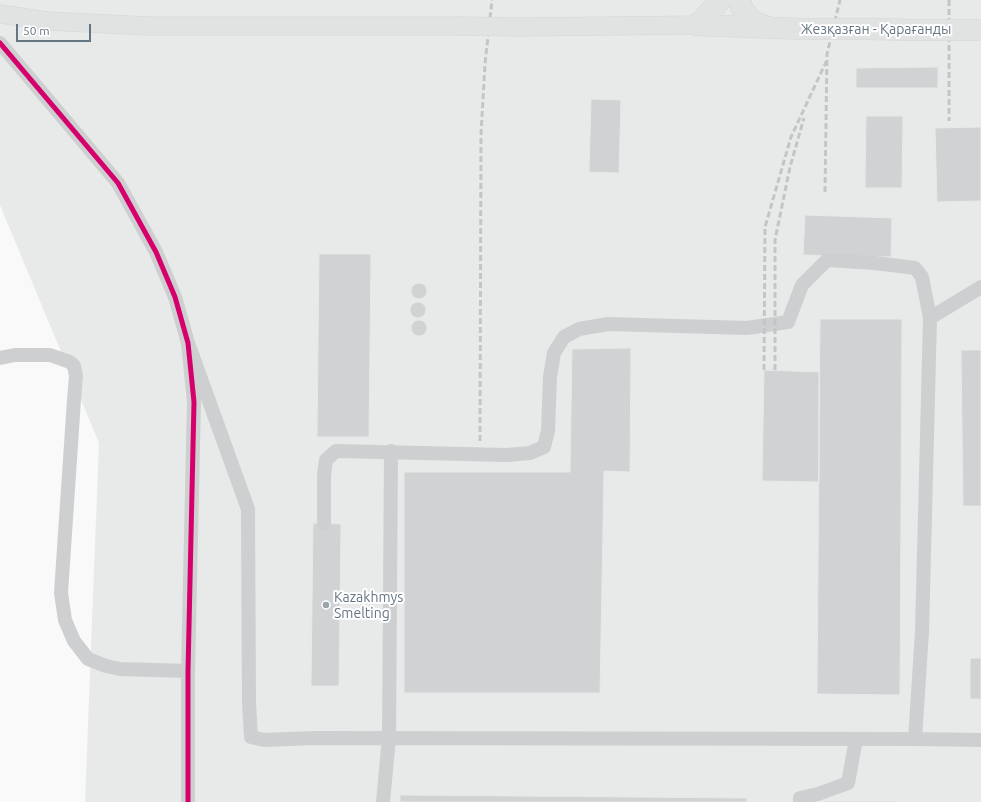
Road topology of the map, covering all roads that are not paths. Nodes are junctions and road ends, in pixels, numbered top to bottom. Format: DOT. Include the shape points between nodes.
graph roads {
  1 [pos="721,0"];
  2 [pos="741,0"];
  3 [pos="0,14"];
  4 [pos="697,25"];
  5 [pos="770,27"];
  6 [pos="980,30"];
  7 [pos="0,42"];
  8 [pos="981,287"];
  9 [pos="930,318"];
  10 [pos="188,344"];
  11 [pos="0,358"];
  12 [pos="391,451"];
  13 [pos="324,523"];
  14 [pos="188,671"];
  15 [pos="389,738"];
  16 [pos="856,739"];
  17 [pos="915,739"];
  18 [pos="981,740"];
  19 [pos="188,802"];
  20 [pos="383,802"];
  21 [pos="800,802"];
  1 -- 4 [label="highway"];
  2 -- 5 [label="highway, Жезқазған - Қарағанды" via="741,6 748,17 756,23"];
  3 -- 4 [label="main road, bridge" via="47,21 148,26"];
  4 -- 5 [label="highway, Жезқазған - Қарағанды"];
  5 -- 6 [label="highway, Жезқазған - Қарағанды, bridge"];
  7 -- 10 [label="street" via="118,183 156,252 175,297"];
  8 -- 9 [label="street"];
  9 -- 12 [label="street" via="922,276 915,268 827,260 802,286 788,322 748,328 608,324 579,329 564,337 554,353 550,377 548,431 544,447 530,453 508,455"];
  9 -- 17 [label="street" via="922,632"];
  10 -- 14 [label="street" via="194,402"];
  10 -- 15 [label="street" via="248,509 251,737 264,740"];
  11 -- 14 [label="street" via="50,354 74,366 76,376 61,593 65,620 74,641 88,659 106,666 120,669"];
  12 -- 13 [label="street" via="336,450 326,460"];
  12 -- 15 [label="street"];
  14 -- 19 [label="street"];
  15 -- 16 [label="street"];
  15 -- 20 [label="street"];
  16 -- 17 [label="street"];
  16 -- 21 [label="street" via="848,782 800,798"];
  17 -- 18 [label="street"];
}
